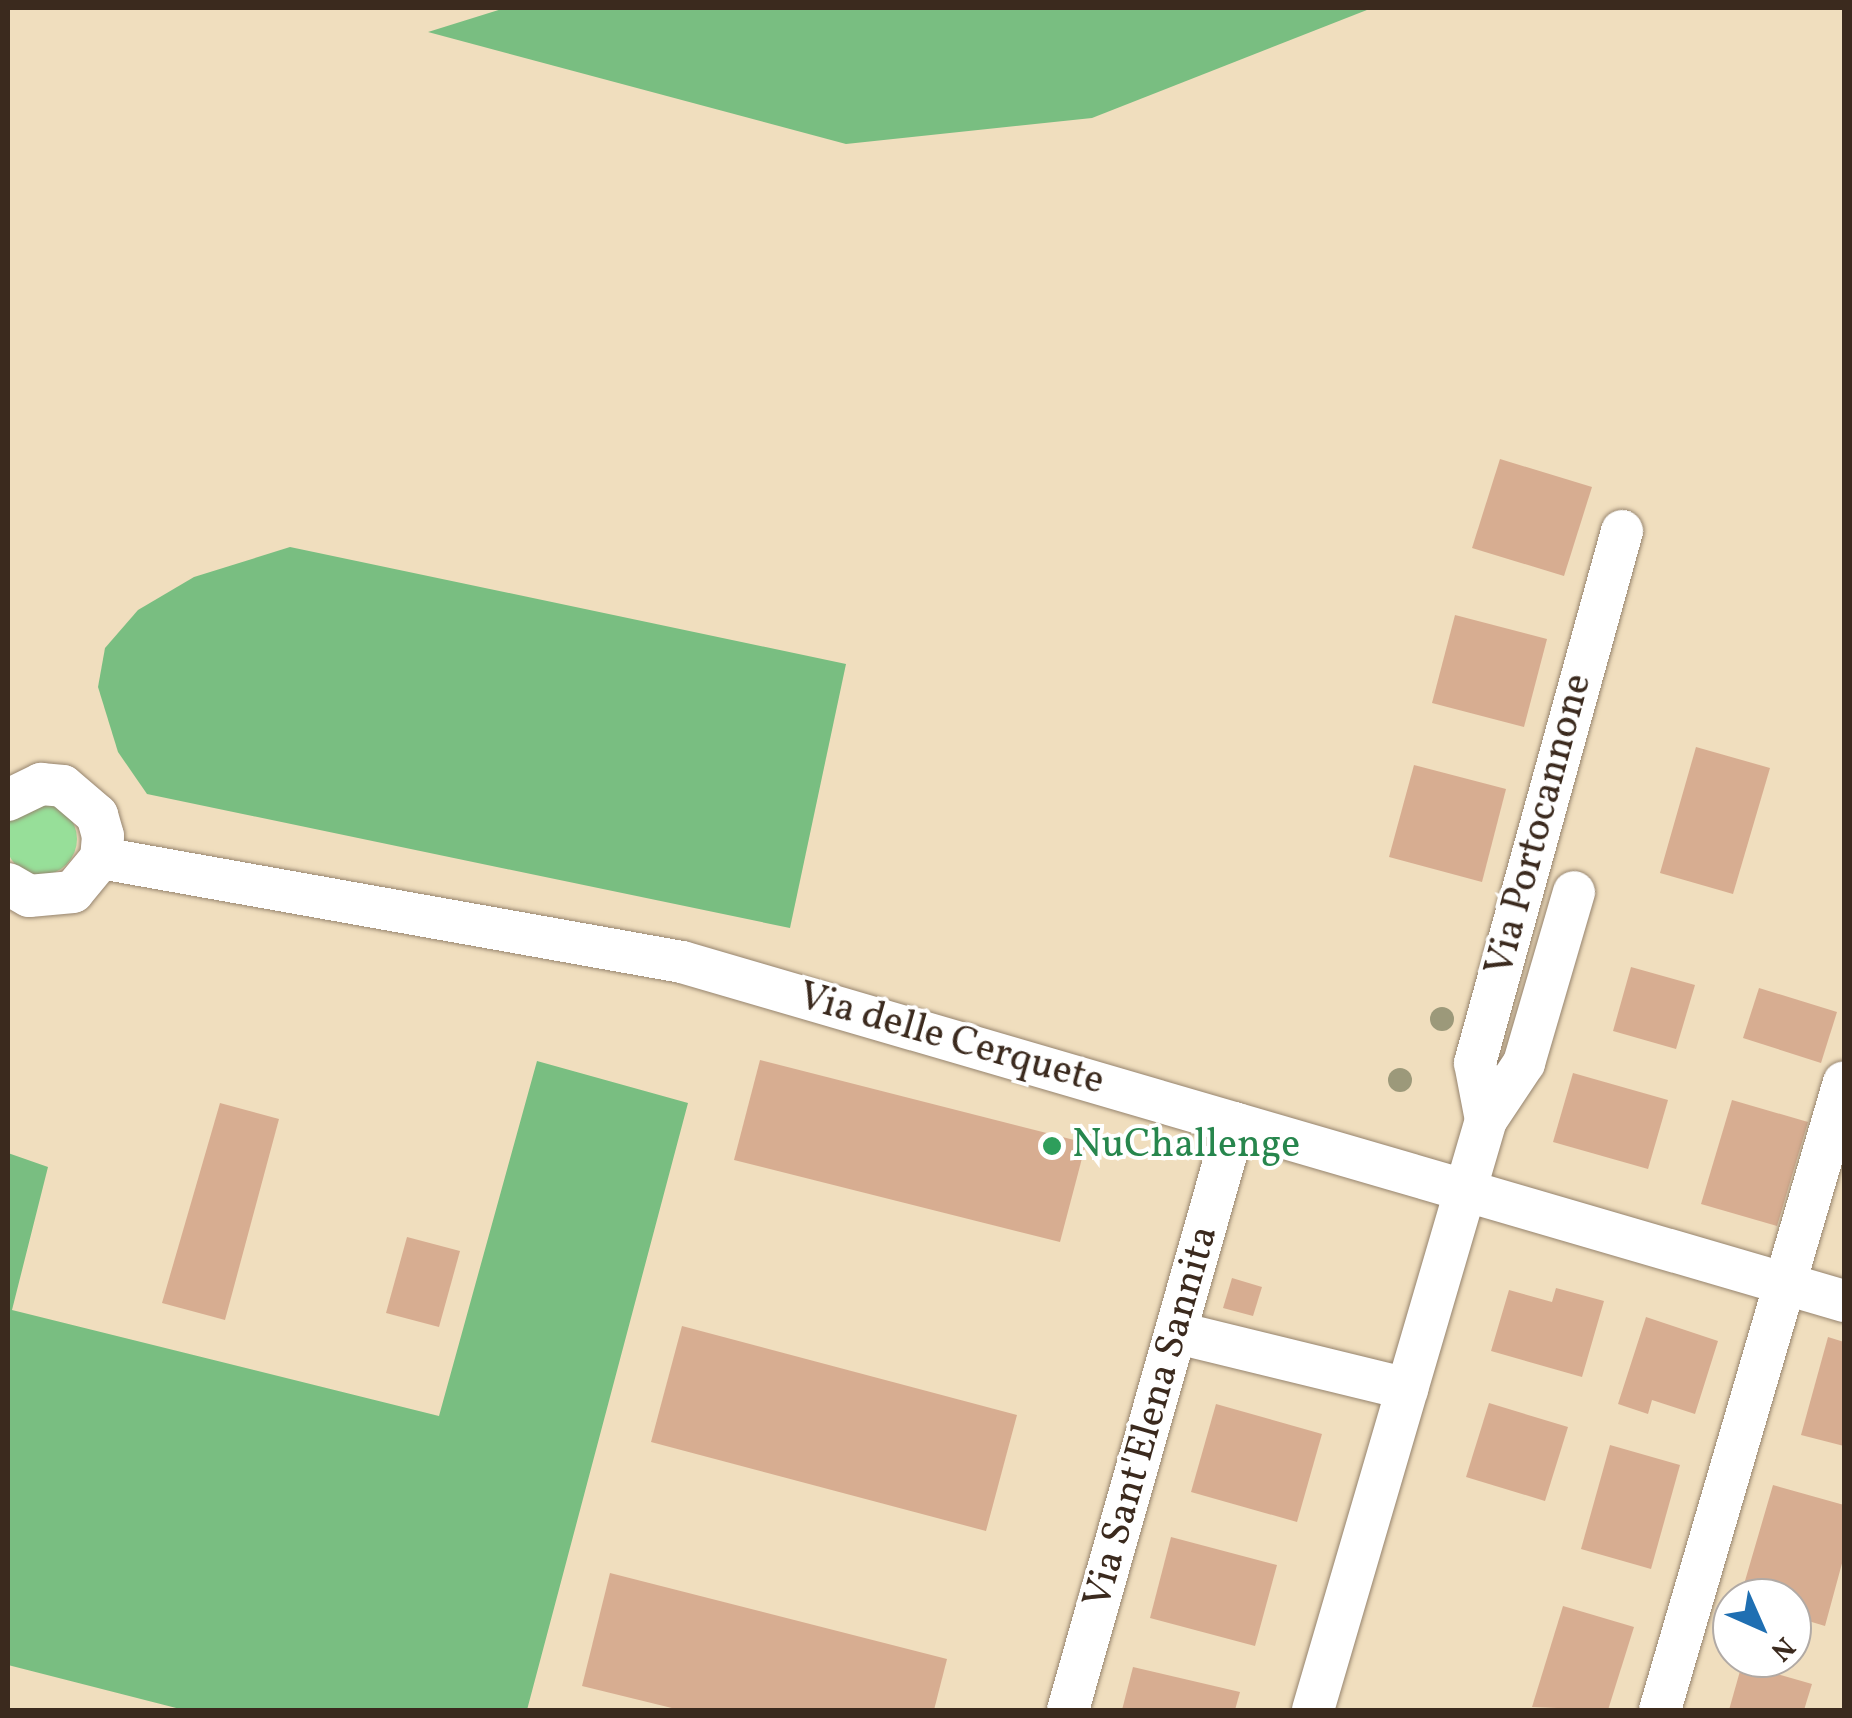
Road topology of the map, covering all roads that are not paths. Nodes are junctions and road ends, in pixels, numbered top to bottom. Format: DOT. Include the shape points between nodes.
graph roads {
  1 [pos="1622,531"];
  2 [pos="8,800"];
  3 [pos="101,858"];
  4 [pos="8,884"];
  5 [pos="1574,892"];
  6 [pos="1844,1082"];
  7 [pos="1486,1120"];
  8 [pos="1235,1123"];
  9 [pos="1466,1189"];
  10 [pos="1787,1283"];
  11 [pos="1844,1301"];
  12 [pos="1178,1333"];
  13 [pos="1407,1389"];
  14 [pos="1068,1710"];
  15 [pos="1313,1710"];
  16 [pos="1660,1710"];
  1 -- 7 [label="street, Via Portocannone" via="1475,1063"];
  2 -- 3 [label="street" via="41,784 83,797 97,814"];
  3 -- 4 [label="street" via="82,885 51,898"];
  3 -- 8 [label="street, Via delle Cerquete" via="219,874 370,909 682,962"];
  5 -- 7 [label="street, Via Portocannone" via="1524,1064"];
  6 -- 10 [label="street"];
  7 -- 9 [label="street, Via Portocannone"];
  8 -- 9 [label="street, Via delle Cerquete"];
  8 -- 12 [label="street, Via Sant'Elena Sannita"];
  9 -- 10 [label="street, Via delle Cerquete"];
  9 -- 13 [label="street"];
  10 -- 11 [label="street, Via delle Cerquete"];
  10 -- 16 [label="street"];
  12 -- 13 [label="street"];
  12 -- 14 [label="street, Via Sant'Elena Sannita"];
  13 -- 15 [label="street"];
}
